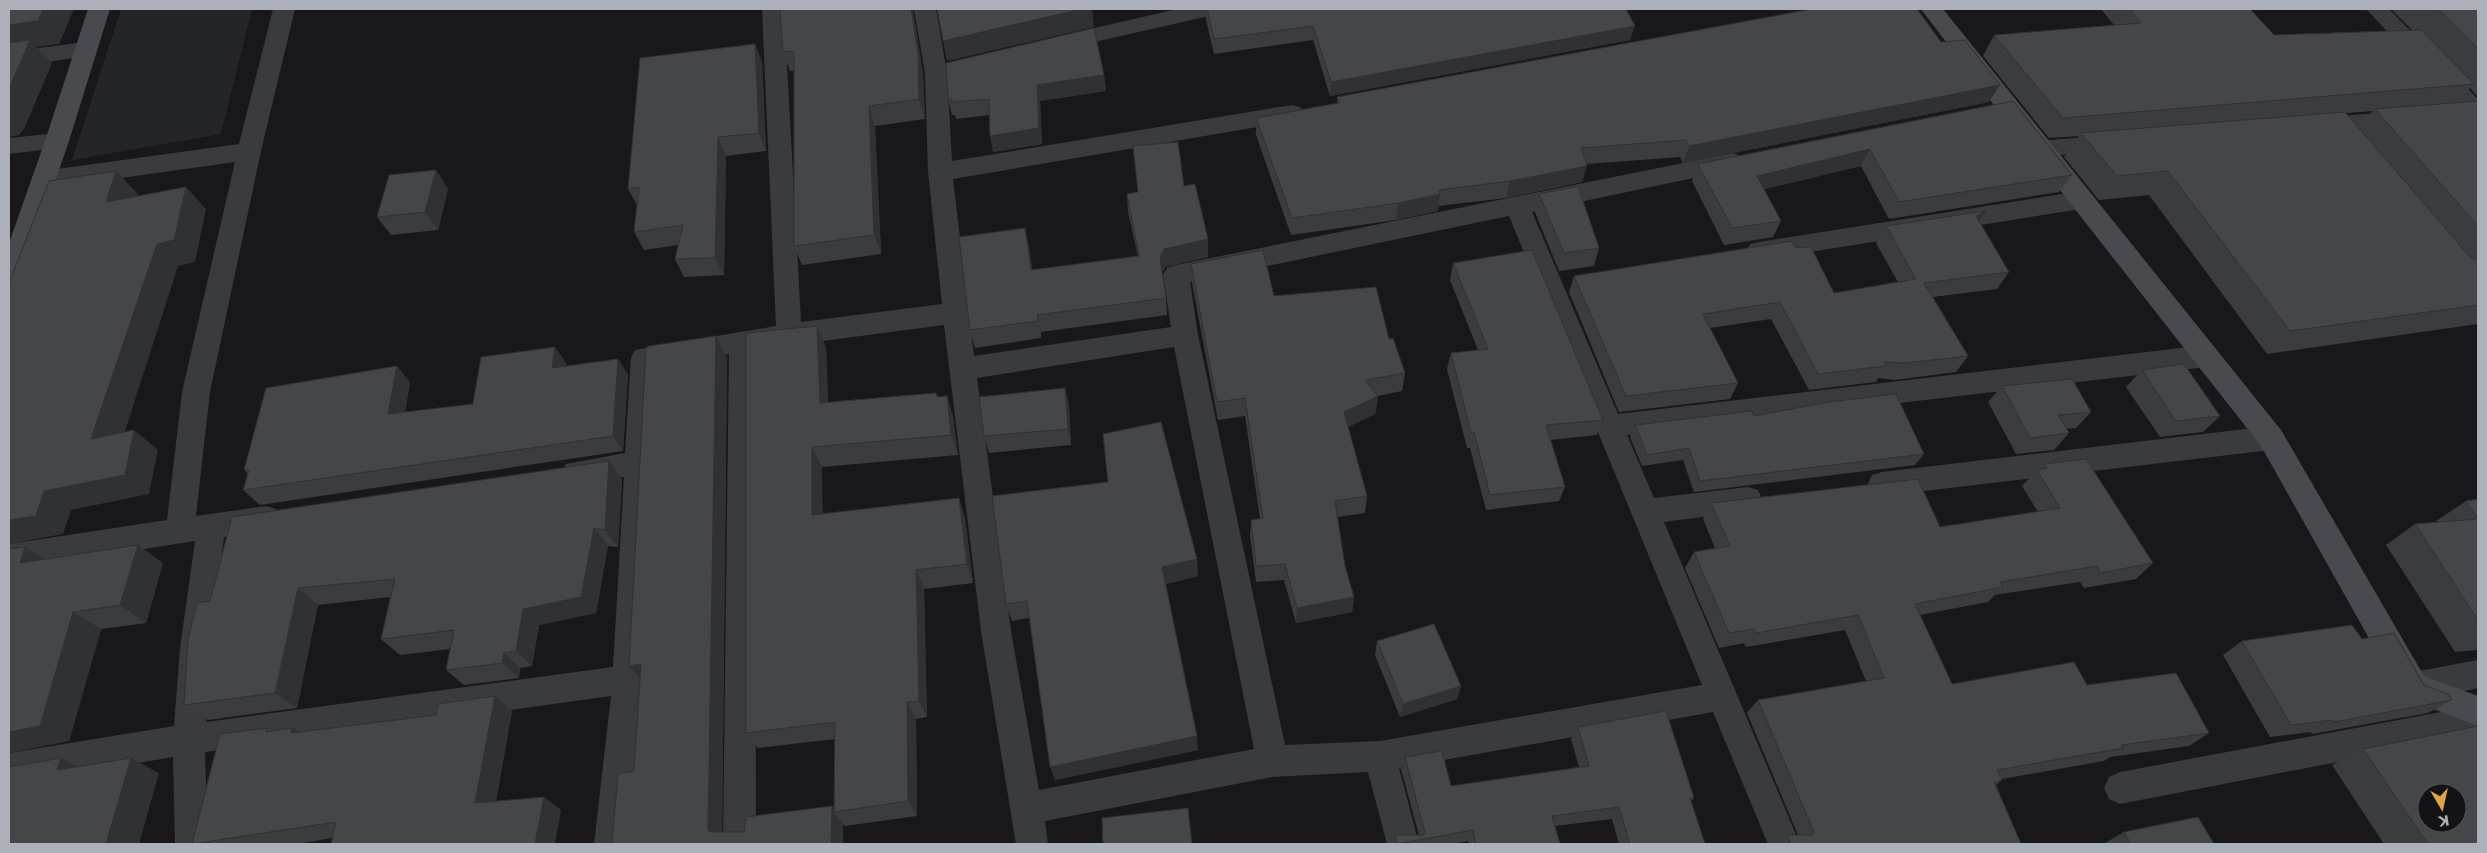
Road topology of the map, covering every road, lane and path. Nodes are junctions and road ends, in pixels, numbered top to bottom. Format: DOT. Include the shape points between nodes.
graph roads {
  1 [pos="99,9"];
  2 [pos="284,9"];
  3 [pos="773,9"];
  4 [pos="925,9"];
  5 [pos="1208,9"];
  6 [pos="1932,9"];
  7 [pos="2377,9"];
  8 [pos="1040,48"];
  9 [pos="85,50"];
  10 [pos="9,60"];
  11 [pos="2008,108"];
  12 [pos="1312,110"];
  13 [pos="1980,113"];
  14 [pos="2478,113"];
  15 [pos="2448,116"];
  16 [pos="2418,118"];
  17 [pos="2330,125"];
  18 [pos="2301,127"];
  19 [pos="57,141"];
  20 [pos="2127,142"];
  21 [pos="9,146"];
  22 [pos="2348,147"];
  23 [pos="2040,149"];
  24 [pos="249,151"];
  25 [pos="1758,157"];
  26 [pos="940,172"];
  27 [pos="43,180"];
  28 [pos="2081,200"];
  29 [pos="1517,205"];
  30 [pos="1737,254"];
  31 [pos="9,278"];
  32 [pos="955,313"];
  33 [pos="789,334"];
  34 [pos="1185,335"];
  35 [pos="742,342"];
  36 [pos="2206,356"];
  37 [pos="962,370"];
  38 [pos="1609,426"];
  39 [pos="2271,438"];
  40 [pos="638,463"];
  41 [pos="551,476"];
  42 [pos="1860,486"];
  43 [pos="1772,497"];
  44 [pos="1645,512"];
  45 [pos="289,515"];
  46 [pos="211,527"];
  47 [pos="180,531"];
  48 [pos="9,557"];
  49 [pos="2478,674"];
  50 [pos="628,679"];
  51 [pos="2413,687"];
  52 [pos="1722,696"];
  53 [pos="2478,711"];
  54 [pos="2478,720"];
  55 [pos="189,739"];
  56 [pos="1380,756"];
  57 [pos="1272,761"];
  58 [pos="9,768"];
  59 [pos="2120,788"];
  60 [pos="1027,808"];
  61 [pos="191,844"];
  62 [pos="612,844"];
  63 [pos="740,844"];
  64 [pos="1032,844"];
  65 [pos="1403,844"];
  66 [pos="1784,844"];
  1 -- 9 [label="main road"];
  2 -- 24 [label="street"];
  3 -- 33 [label="street"];
  4 -- 26 [label="street" via="946,70"];
  5 -- 8 [label="street"];
  6 -- 11 [label="main road"];
  7 -- 14 [label="street"];
  9 -- 10 [label="street"];
  9 -- 19 [label="main road"];
  11 -- 13 [label="street"];
  11 -- 23 [label="main road"];
  12 -- 26 [label="street"];
  14 -- 15 [label="street"];
  16 -- 17 [label="street"];
  17 -- 18 [label="street"];
  17 -- 22 [label="street"];
  19 -- 21 [label="street"];
  19 -- 27 [label="main road"];
  20 -- 23 [label="street"];
  23 -- 28 [label="main road"];
  24 -- 27 [label="street"];
  24 -- 47 [label="street" via="196,392"];
  25 -- 29 [label="street"];
  26 -- 32 [label="street"];
  27 -- 31 [label="main road"];
  28 -- 30 [label="street"];
  28 -- 36 [label="main road"];
  29 -- 34 [label="street" via="1176,275"];
  29 -- 38 [label="street" via="1560,282"];
  32 -- 33 [label="street"];
  32 -- 37 [label="street"];
  33 -- 35 [label="street"];
  34 -- 37 [label="street"];
  34 -- 57 [label="street"];
  35 -- 40 [label="street" via="644,358"];
  35 -- 63 [label="street"];
  36 -- 38 [label="street"];
  36 -- 39 [label="main road"];
  37 -- 60 [label="street" via="996,631"];
  38 -- 44 [label="street"];
  39 -- 42 [label="street"];
  39 -- 51 [label="main road"];
  40 -- 41 [label="street"];
  40 -- 50 [label="street"];
  43 -- 44 [label="street"];
  44 -- 52 [label="street"];
  45 -- 46 [label="street"];
  46 -- 47 [label="street"];
  46 -- 55 [label="street" via="195,648"];
  47 -- 48 [label="street"];
  49 -- 51 [label="street"];
  50 -- 55 [label="street"];
  50 -- 62 [label="street"];
  51 -- 53 [label="main road"];
  52 -- 56 [label="street"];
  52 -- 66 [label="street"];
  54 -- 59 [label="street"];
  55 -- 58 [label="street"];
  55 -- 61 [label="street"];
  56 -- 57 [label="street"];
  56 -- 65 [label="street"];
  57 -- 60 [label="street"];
  60 -- 64 [label="street"];
}
